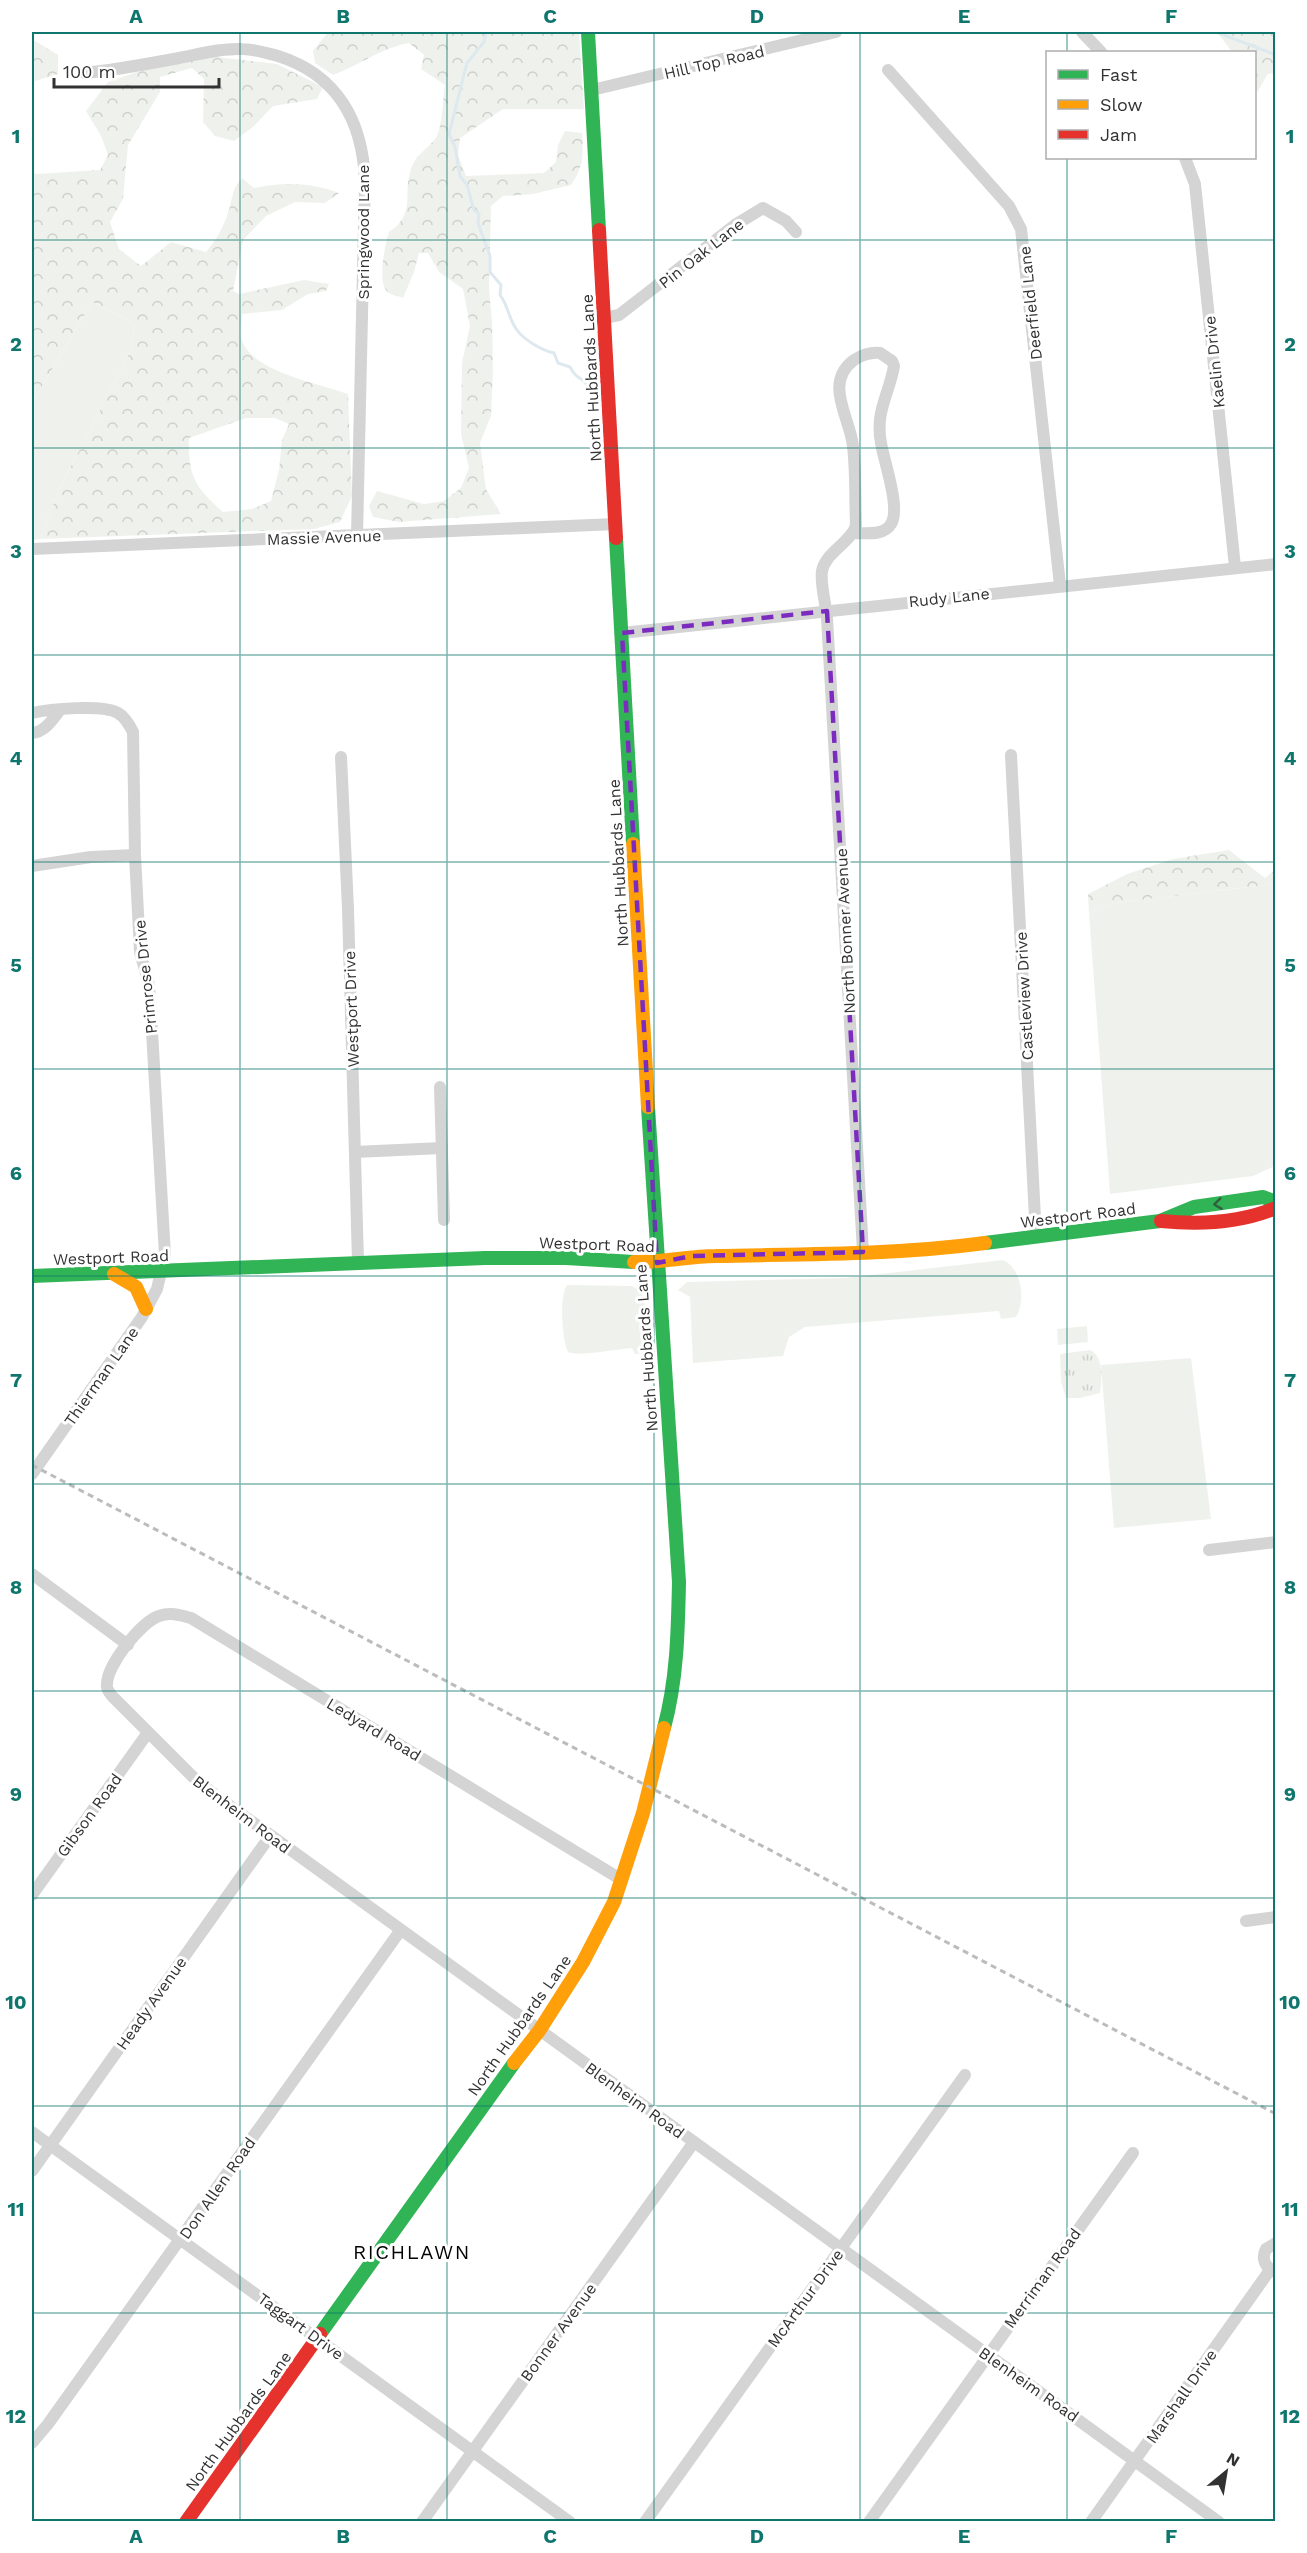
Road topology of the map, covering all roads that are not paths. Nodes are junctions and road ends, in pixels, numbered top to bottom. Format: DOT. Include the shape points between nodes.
graph roads {
  1 [pos="588,32"];
  2 [pos="836,32"];
  3 [pos="1082,32"];
  4 [pos="1100,51"];
  5 [pos="888,70"];
  6 [pos="84,73"];
  7 [pos="592,90"];
  8 [pos="1185,159"];
  9 [pos="796,232"];
  10 [pos="604,318"];
  11 [pos="616,524"];
  12 [pos="853,533"];
  13 [pos="357,536"];
  14 [pos="32,549"];
  15 [pos="1275,564"];
  16 [pos="1235,567"];
  17 [pos="1060,585"];
  18 [pos="827,611"];
  19 [pos="622,633"];
  20 [pos="60,711"];
  21 [pos="32,713"];
  22 [pos="32,733"];
  23 [pos="1011,755"];
  24 [pos="341,757"];
  25 [pos="135,855"];
  26 [pos="32,866"];
  27 [pos="440,1087"];
  28 [pos="442,1148"];
  29 [pos="355,1152"];
  30 [pos="1275,1202"];
  31 [pos="1275,1208"];
  32 [pos="444,1220"];
  33 [pos="1160,1221"];
  34 [pos="1036,1237"];
  35 [pos="863,1252"];
  36 [pos="358,1262"];
  37 [pos="657,1263"];
  38 [pos="162,1272"];
  39 [pos="113,1274"];
  40 [pos="32,1276"];
  41 [pos="146,1309"];
  42 [pos="32,1474"];
  43 [pos="1275,1542"];
  44 [pos="1209,1551"];
  45 [pos="32,1574"];
  46 [pos="128,1645"];
  47 [pos="147,1734"];
  48 [pos="270,1836"];
  49 [pos="622,1880"];
  50 [pos="32,1896"];
  51 [pos="1275,1917"];
  52 [pos="1246,1921"];
  53 [pos="400,1931"];
  54 [pos="539,2031"];
  55 [pos="965,2075"];
  56 [pos="32,2132"];
  57 [pos="694,2142"];
  58 [pos="50,2145"];
  59 [pos="1133,2153"];
  60 [pos="32,2171"];
  61 [pos="180,2238"];
  62 [pos="1275,2243"];
  63 [pos="840,2248"];
  64 [pos="1273,2271"];
  65 [pos="318,2338"];
  66 [pos="987,2355"];
  67 [pos="32,2443"];
  68 [pos="472,2451"];
  69 [pos="1135,2460"];
  70 [pos="186,2522"];
  71 [pos="422,2522"];
  72 [pos="570,2522"];
  73 [pos="645,2522"];
  74 [pos="869,2522"];
  75 [pos="1091,2522"];
  76 [pos="1219,2522"];
  1 -- 7 [label="street, North Hubbards Lane"];
  2 -- 7 [label="street, Hill Top Road"];
  3 -- 4 [label="street"];
  5 -- 17 [label="street, Deerfield Lane" via="1009,206 1021,229"];
  6 -- 13 [label="street, Springwood Lane" via="221,50 254,50 287,59 315,75 348,110 361,143 365,182"];
  7 -- 10 [label="street, North Hubbards Lane"];
  8 -- 16 [label="street, Kaelin Drive" via="1195,184"];
  9 -- 10 [label="street, Pin Oak Lane" via="786,221 763,208 735,225 619,315"];
  10 -- 11 [label="street, North Hubbards Lane"];
  11 -- 13 [label="street, Massie Avenue"];
  11 -- 19 [label="street, North Hubbards Lane"];
  12 -- 12 [label="street" via="853,443 839,381 855,360 864,354 880,353 894,366 879,425 895,512 885,531"];
  12 -- 18 [label="street, North Bonner Avenue" via="822,571"];
  13 -- 14 [label="street, Massie Avenue"];
  15 -- 16 [label="street, Rudy Lane"];
  16 -- 17 [label="street, Rudy Lane"];
  17 -- 18 [label="street, Rudy Lane"];
  18 -- 19 [label="street, Rudy Lane"];
  18 -- 35 [label="street, North Bonner Avenue"];
  19 -- 37 [label="street, North Hubbards Lane"];
  20 -- 21 [label="street"];
  20 -- 22 [label="street" via="45,728"];
  20 -- 25 [label="street, Primrose Drive" via="112,710 124,719 134,738"];
  23 -- 34 [label="street, Castleview Drive"];
  24 -- 29 [label="street, Westport Drive"];
  25 -- 26 [label="street"];
  25 -- 38 [label="street, Primrose Drive" via="140,952 150,997 163,1204"];
  27 -- 28 [label="street"];
  28 -- 29 [label="street"];
  28 -- 32 [label="street"];
  29 -- 36 [label="street, Westport Drive"];
  30 -- 33 [label="street, Westport Road, one-way" via="1263,1197 1194,1207"];
  31 -- 33 [label="street, Westport Road" via="1262,1215 1209,1223"];
  33 -- 34 [label="street, Westport Road"];
  34 -- 35 [label="street, Westport Road" via="938,1249"];
  35 -- 37 [label="street, Westport Road" via="691,1256"];
  36 -- 37 [label="street, Westport Road" via="566,1258"];
  36 -- 38 [label="street, Westport Road"];
  37 -- 49 [label="street, North Hubbards Lane" via="679,1582 678,1653 672,1698"];
  38 -- 39 [label="street, Westport Road"];
  38 -- 41 [label="street, Thierman Lane"];
  39 -- 40 [label="street, Westport Road"];
  39 -- 41 [label="street" via="141,1290"];
  41 -- 42 [label="street, Thierman Lane"];
  43 -- 44 [label="street"];
  45 -- 46 [label="street"];
  46 -- 47 [label="street, Blenheim Road" via="108,1675 107,1688"];
  46 -- 49 [label="street, Ledyard Road" via="142,1625 160,1615 191,1618"];
  47 -- 48 [label="street, Blenheim Road" via="192,1776"];
  47 -- 50 [label="street, Gibson Road"];
  48 -- 53 [label="street, Blenheim Road"];
  48 -- 58 [label="street, Heady Avenue"];
  49 -- 54 [label="street, North Hubbards Lane" via="597,1938"];
  51 -- 52 [label="street"];
  53 -- 54 [label="street, Blenheim Road"];
  53 -- 61 [label="street, Don Allen Road"];
  54 -- 57 [label="street, Blenheim Road"];
  54 -- 65 [label="street, North Hubbards Lane"];
  55 -- 63 [label="street, McArthur Drive"];
  56 -- 58 [label="street, Taggart Drive"];
  57 -- 63 [label="street, Blenheim Road"];
  57 -- 68 [label="street, Bonner Avenue"];
  58 -- 60 [label="street, Heady Avenue"];
  58 -- 61 [label="street, Taggart Drive"];
  59 -- 66 [label="street, Merriman Road"];
  61 -- 65 [label="street, Taggart Drive"];
  61 -- 67 [label="street, Don Allen Road"];
  62 -- 64 [label="street, Marshall Drive" via="1264,2253 1264,2263"];
  63 -- 66 [label="street, Blenheim Road"];
  63 -- 73 [label="street, McArthur Drive"];
  64 -- 69 [label="street, Marshall Drive"];
  65 -- 68 [label="street, Taggart Drive"];
  65 -- 70 [label="street, North Hubbards Lane"];
  66 -- 69 [label="street, Blenheim Road"];
  66 -- 74 [label="street, Merriman Road"];
  68 -- 71 [label="street, Bonner Avenue"];
  68 -- 72 [label="street, Taggart Drive"];
  69 -- 75 [label="street, Marshall Drive"];
  69 -- 76 [label="street, Blenheim Road"];
}
